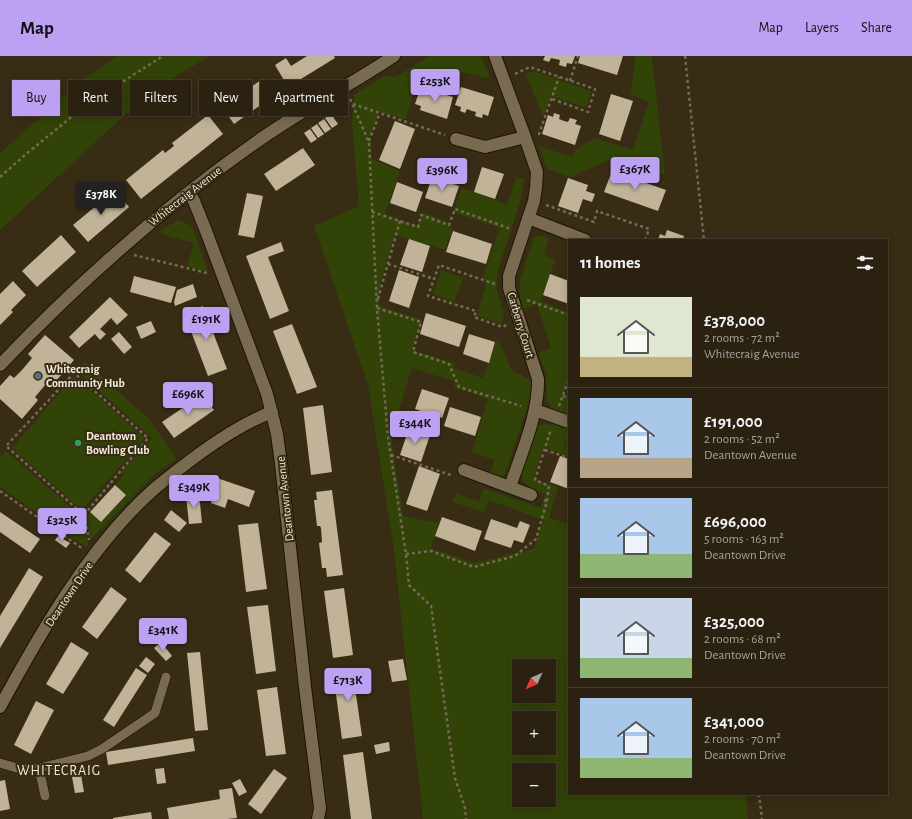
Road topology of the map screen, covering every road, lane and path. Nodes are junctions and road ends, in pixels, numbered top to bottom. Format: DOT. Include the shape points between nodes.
graph roads {
  1 [pos="163,56"];
  2 [pos="394,56"];
  3 [pos="495,56"];
  4 [pos="578,56"];
  5 [pos="685,56"];
  6 [pos="559,77"];
  7 [pos="503,78"];
  8 [pos="570,81"];
  9 [pos="348,85"];
  10 [pos="348,96"];
  11 [pos="552,99"];
  12 [pos="352,104"];
  13 [pos="380,113"];
  14 [pos="298,116"];
  15 [pos="525,137"];
  16 [pos="456,139"];
  17 [pos="369,142"];
  18 [pos="0,178"];
  19 [pos="189,193"];
  20 [pos="534,201"];
  21 [pos="372,212"];
  22 [pos="528,218"];
  23 [pos="400,221"];
  24 [pos="523,233"];
  25 [pos="582,239"];
  26 [pos="645,239"];
  27 [pos="704,239"];
  28 [pos="122,247"];
  29 [pos="388,264"];
  30 [pos="223,277"];
  31 [pos="434,279"];
  32 [pos="509,288"];
  33 [pos="377,302"];
  34 [pos="513,303"];
  35 [pos="377,308"];
  36 [pos="568,315"];
  37 [pos="519,321"];
  38 [pos="0,365"];
  39 [pos="568,381"];
  40 [pos="563,396"];
  41 [pos="568,398"];
  42 [pos="535,410"];
  43 [pos="272,412"];
  44 [pos="555,417"];
  45 [pos="568,422"];
  46 [pos="545,450"];
  47 [pos="391,455"];
  48 [pos="568,458"];
  49 [pos="464,470"];
  50 [pos="510,487"];
  51 [pos="0,491"];
  52 [pos="531,495"];
  53 [pos="547,501"];
  54 [pos="84,515"];
  55 [pos="96,553"];
  56 [pos="406,554"];
  57 [pos="166,677"];
  58 [pos="0,707"];
  59 [pos="0,763"];
  60 [pos="39,768"];
  61 [pos="759,795"];
  62 [pos="45,796"];
  63 [pos="318,819"];
  64 [pos="466,819"];
  65 [pos="762,819"];
  1 -- 18 [label="path" via="86,105"];
  2 -- 9 [label="street, Whitecraig Avenue"];
  3 -- 7 [label="street, Carberry Court"];
  4 -- 8 [label="path"];
  5 -- 27 [label="path"];
  6 -- 7 [label="path" via="530,67"];
  6 -- 8 [label="path"];
  6 -- 11 [label="path"];
  7 -- 15 [label="street, Carberry Court"];
  8 -- 11 [label="path" via="595,89 588,112"];
  10 -- 12 [label="path"];
  11 -- 15 [label="path" via="539,134"];
  12 -- 13 [label="path"];
  12 -- 17 [label="path"];
  13 -- 16 [label="path"];
  13 -- 17 [label="path"];
  14 -- 19 [label="street, Whitecraig Avenue" via="266,135"];
  15 -- 16 [label="street" via="485,147"];
  15 -- 20 [label="street, Carberry Court" via="536,172"];
  17 -- 21 [label="path"];
  19 -- 28 [label="street, Whitecraig Avenue"];
  19 -- 30 [label="street, Deantown Avenue"];
  20 -- 22 [label="street, Carberry Court"];
  20 -- 26 [label="path" via="594,222 597,211 649,229"];
  21 -- 23 [label="path"];
  21 -- 33 [label="path"];
  22 -- 24 [label="street, Carberry Court"];
  22 -- 25 [label="street"];
  23 -- 24 [label="path" via="418,227 421,215 449,225 455,210"];
  23 -- 29 [label="path"];
  24 -- 32 [label="street, Carberry Court" via="509,276"];
  28 -- 30 [label="path" via="132,255"];
  28 -- 38 [label="street, Whitecraig Avenue"];
  29 -- 31 [label="path"];
  29 -- 33 [label="path"];
  30 -- 43 [label="street, Deantown Avenue"];
  31 -- 32 [label="path" via="439,265"];
  31 -- 37 [label="path" via="428,296 476,311 474,317 502,327"];
  32 -- 34 [label="street, Carberry Court"];
  33 -- 35 [label="path"];
  34 -- 36 [label="path" via="526,300"];
  34 -- 37 [label="street, Carberry Court"];
  35 -- 42 [label="path" via="421,322 413,352 449,364 459,387"];
  35 -- 47 [label="path"];
  37 -- 42 [label="street, Carberry Court" via="538,379"];
  39 -- 40 [label="path"];
  40 -- 41 [label="path"];
  40 -- 44 [label="path"];
  42 -- 44 [label="street"];
  42 -- 50 [label="street, Carberry Court"];
  43 -- 55 [label="street, Deantown Drive" via="245,424 178,470 134,509"];
  43 -- 63 [label="street, Deantown Avenue" via="281,464 320,808"];
  44 -- 45 [label="street"];
  44 -- 46 [label="path"];
  46 -- 48 [label="path"];
  46 -- 53 [label="path" via="535,480 549,486"];
  47 -- 49 [label="path" via="457,478"];
  47 -- 56 [label="path"];
  49 -- 50 [label="street"];
  50 -- 52 [label="street"];
  51 -- 55 [label="path"];
  52 -- 53 [label="path"];
  53 -- 56 [label="path" via="536,540 515,556 474,566 431,551"];
  54 -- 54 [label="path" via="148,438 74,372 6,446"];
  54 -- 55 [label="path" via="90,543"];
  55 -- 58 [label="street, Deantown Drive" via="44,630"];
  56 -- 64 [label="path" via="409,585 431,606 455,778"];
  57 -- 60 [label="lane" via="155,713 88,756"];
  59 -- 60 [label="lane" via="20,768"];
  60 -- 62 [label="lane"];
  61 -- 65 [label="path"];
}
